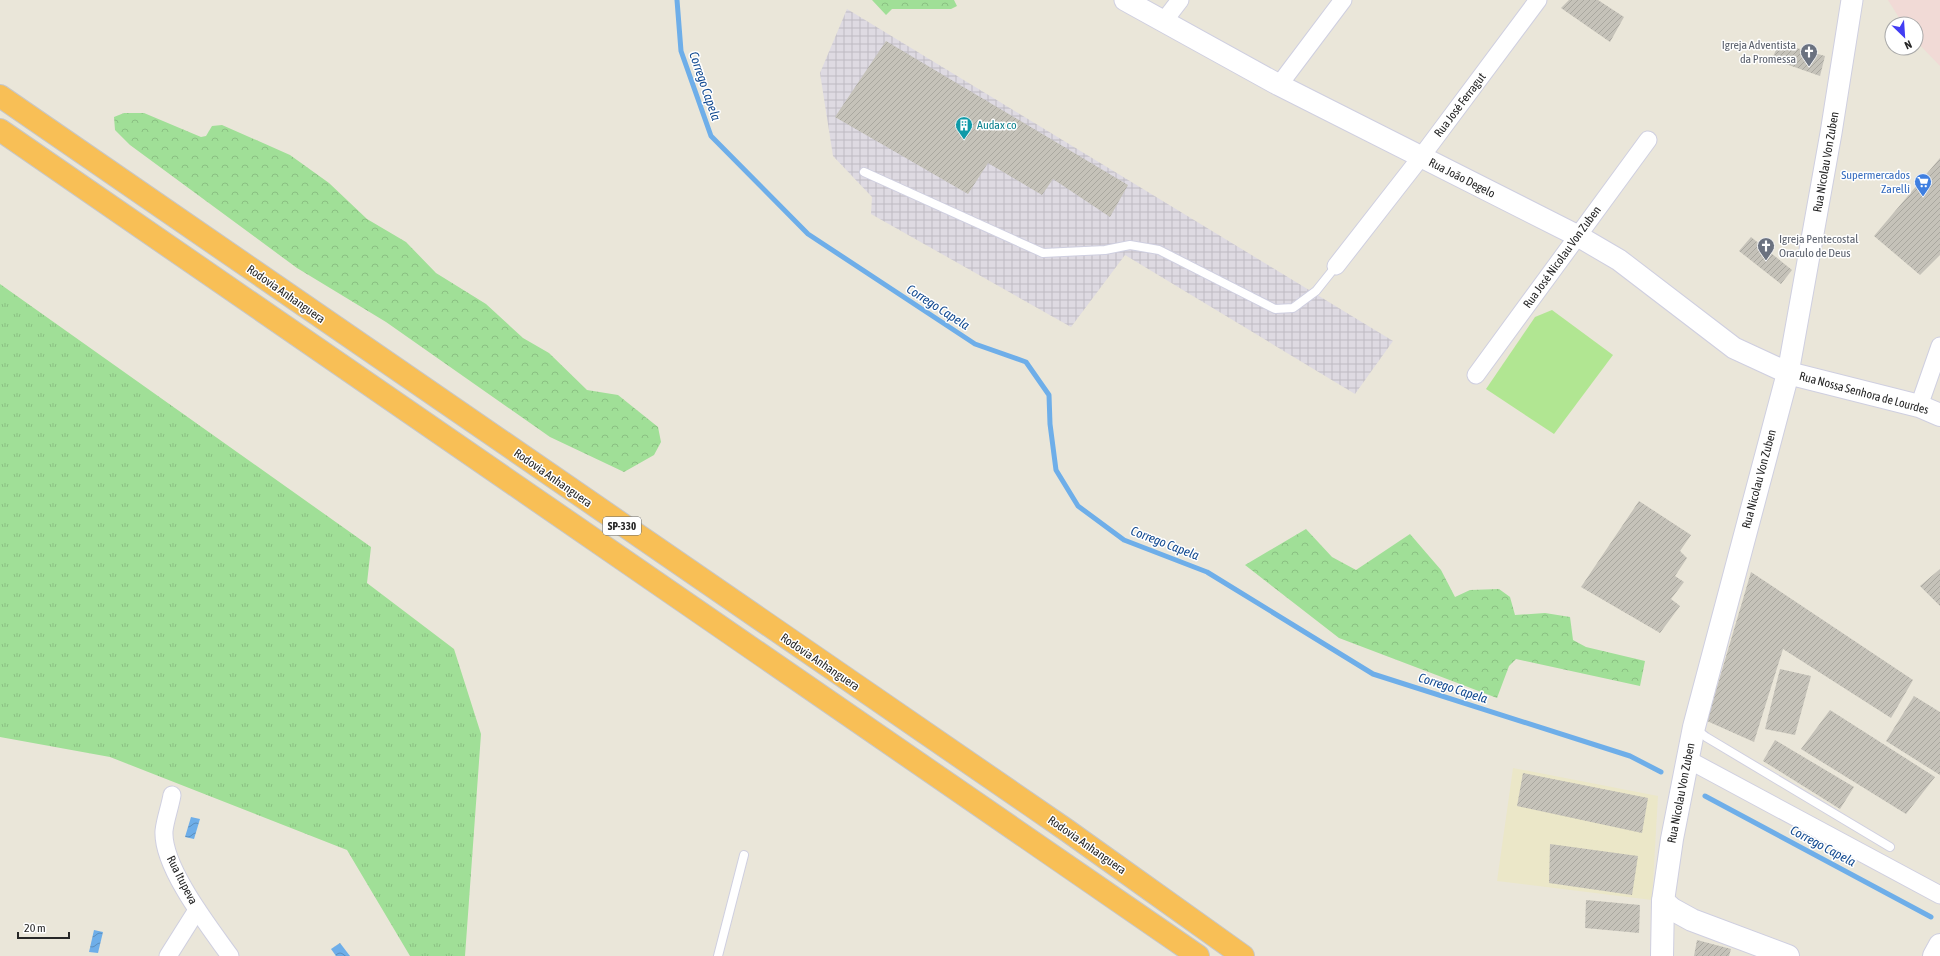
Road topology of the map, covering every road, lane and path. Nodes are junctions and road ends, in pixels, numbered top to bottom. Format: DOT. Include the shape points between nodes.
graph roads {
  1 [pos="1125,0"];
  2 [pos="1180,0"];
  3 [pos="1343,0"];
  4 [pos="1538,0"];
  5 [pos="1852,0"];
  6 [pos="1164,21"];
  7 [pos="1279,85"];
  8 [pos="0,96"];
  9 [pos="0,130"];
  10 [pos="1648,140"];
  11 [pos="1421,157"];
  12 [pos="864,172"];
  13 [pos="1578,236"];
  14 [pos="1336,266"];
  15 [pos="1940,346"];
  16 [pos="1788,373"];
  17 [pos="1476,374"];
  18 [pos="1919,406"];
  19 [pos="1940,415"];
  20 [pos="1694,727"];
  21 [pos="1687,759"];
  22 [pos="172,795"];
  23 [pos="1890,847"];
  24 [pos="744,854"];
  25 [pos="1940,895"];
  26 [pos="1663,901"];
  27 [pos="197,910"];
  28 [pos="1692,920"];
  29 [pos="1940,946"];
  30 [pos="168,956"];
  31 [pos="230,956"];
  32 [pos="718,956"];
  33 [pos="1198,956"];
  34 [pos="1243,956"];
  35 [pos="1664,956"];
  36 [pos="1788,956"];
  37 [pos="1934,956"];
  1 -- 6 [label="street, Rua João Degelo"];
  2 -- 6 [label="street"];
  3 -- 7 [label="street"];
  4 -- 11 [label="street, Rua José Ferragut"];
  5 -- 16 [label="street, Rua Nicolau Von Zuben"];
  6 -- 7 [label="street, Rua João Degelo"];
  7 -- 11 [label="street, Rua João Degelo"];
  8 -- 34 [label="highway, Rodovia Anhanguera / SP-330" via="1065,829"];
  9 -- 33 [label="highway, SP-330"];
  10 -- 13 [label="street, Rua José Nicolau Von Zuben"];
  11 -- 13 [label="street, Rua João Degelo"];
  11 -- 14 [label="street, Rua José Ferragut"];
  12 -- 14 [label="lane" via="1043,253 1105,250 1130,245 1160,250 1275,309 1293,308 1316,291"];
  13 -- 16 [label="street, Rua João Degelo" via="1619,260 1734,348"];
  13 -- 17 [label="street, Rua José Nicolau Von Zuben"];
  15 -- 18 [label="street"];
  16 -- 18 [label="main road, Rua Nossa Senhora de Lourdes"];
  16 -- 20 [label="main road, Rua Nicolau Von Zuben"];
  18 -- 19 [label="main road, Rua Nossa Senhora de Lourdes"];
  20 -- 21 [label="main road, Rua Nicolau Von Zuben"];
  20 -- 23 [label="lane" via="1706,737"];
  21 -- 25 [label="street"];
  21 -- 26 [label="main road, Rua Nicolau Von Zuben"];
  22 -- 27 [label="street, Rua Itupeva" via="164,832 168,853 182,885"];
  24 -- 32 [label="lane"];
  26 -- 28 [label="main road"];
  26 -- 35 [label="main road, Rua Nicolau Von Zuben"];
  27 -- 30 [label="street"];
  27 -- 31 [label="street, Rua Itupeva"];
  28 -- 35 [label="main road" via="1678,929"];
  28 -- 36 [label="main road"];
  29 -- 37 [label="main road"];
}
